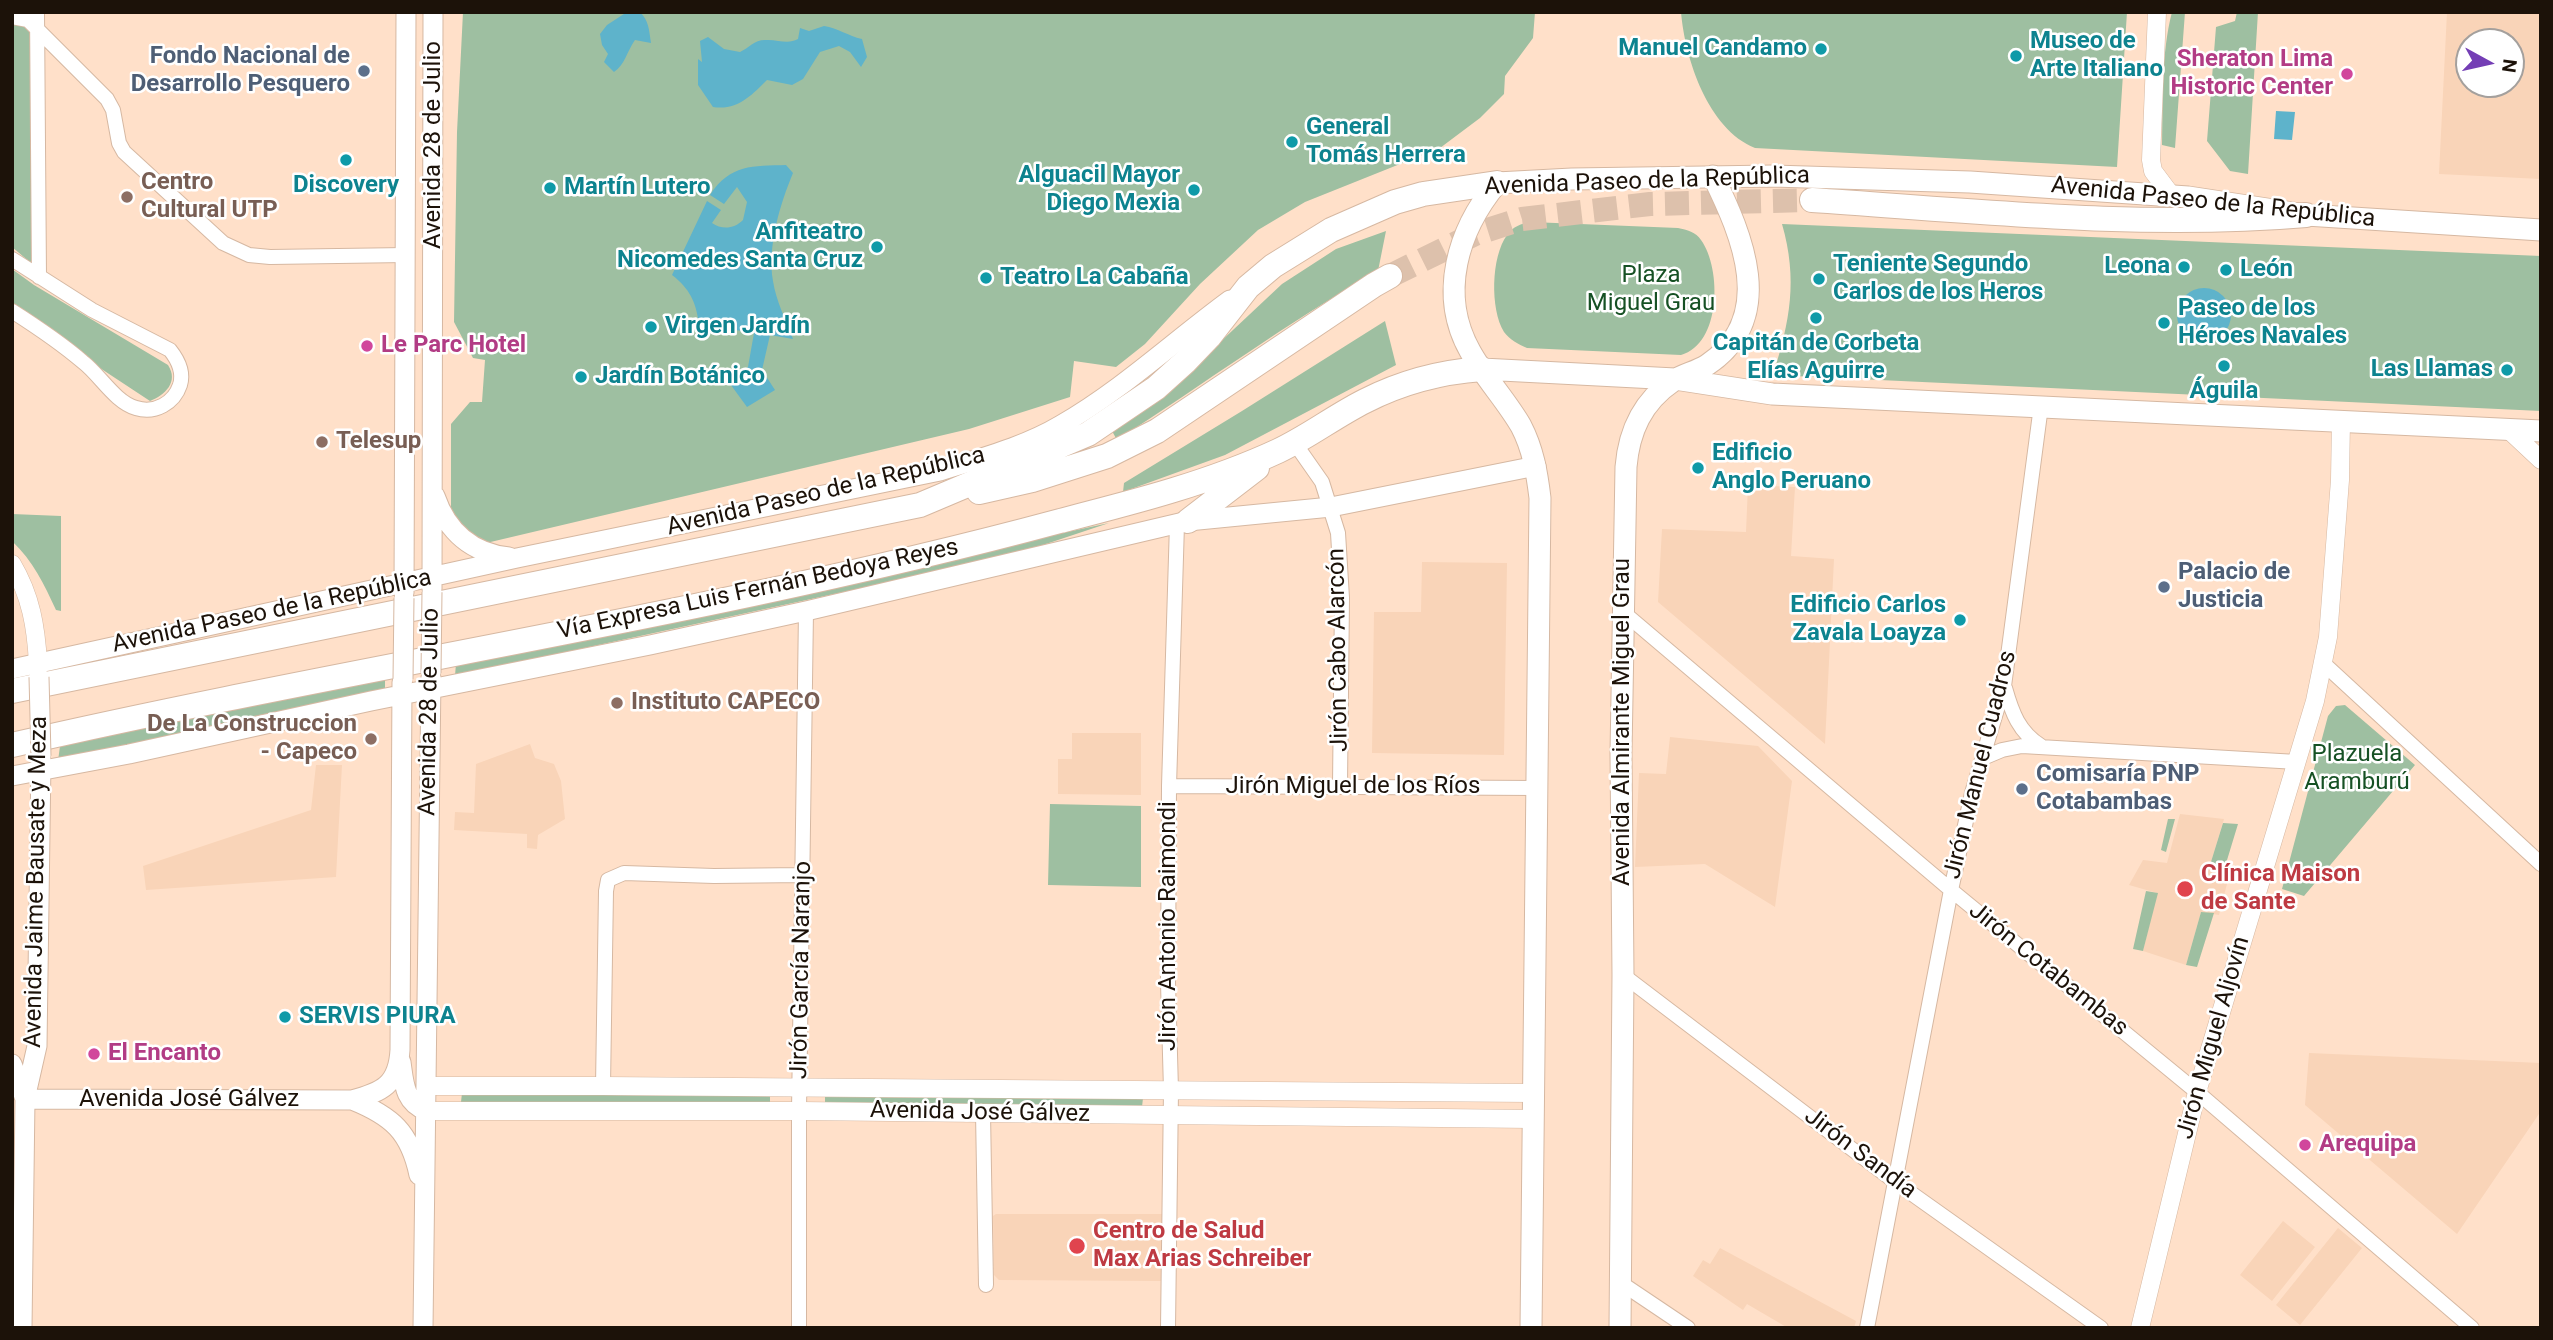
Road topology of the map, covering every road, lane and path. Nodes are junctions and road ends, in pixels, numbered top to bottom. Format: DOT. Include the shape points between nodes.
graph roads {
  1 [pos="37,12"];
  2 [pos="406,12"];
  3 [pos="433,12"];
  4 [pos="2157,12"];
  5 [pos="12,17"];
  6 [pos="36,30"];
  7 [pos="1713,176"];
  8 [pos="1497,183"];
  9 [pos="2171,195"];
  10 [pos="1812,200"];
  11 [pos="2306,215"];
  12 [pos="2541,230"];
  13 [pos="406,256"];
  14 [pos="12,259"];
  15 [pos="1390,276"];
  16 [pos="39,277"];
  17 [pos="1248,287"];
  18 [pos="12,312"];
  19 [pos="1482,369"];
  20 [pos="1675,379"];
  21 [pos="2041,406"];
  22 [pos="2341,420"];
  23 [pos="2509,430"];
  24 [pos="2541,431"];
  25 [pos="1287,446"];
  26 [pos="2541,460"];
  27 [pos="1536,466"];
  28 [pos="432,479"];
  29 [pos="920,505"];
  30 [pos="1331,506"];
  31 [pos="1182,522"];
  32 [pos="517,558"];
  33 [pos="12,564"];
  34 [pos="432,584"];
  35 [pos="404,590"];
  36 [pos="806,611"];
  37 [pos="1623,612"];
  38 [pos="2323,663"];
  39 [pos="12,669"];
  40 [pos="38,670"];
  41 [pos="431,681"];
  42 [pos="2004,686"];
  43 [pos="402,687"];
  44 [pos="12,691"];
  45 [pos="12,745"];
  46 [pos="2042,747"];
  47 [pos="1983,758"];
  48 [pos="2297,762"];
  49 [pos="41,763"];
  50 [pos="12,776"];
  51 [pos="1340,785"];
  52 [pos="1169,786"];
  53 [pos="1537,788"];
  54 [pos="2541,864"];
  55 [pos="803,875"];
  56 [pos="1951,890"];
  57 [pos="1623,975"];
  58 [pos="400,1050"];
  59 [pos="12,1065"];
  60 [pos="427,1086"];
  61 [pos="603,1086"];
  62 [pos="800,1088"];
  63 [pos="1171,1090"];
  64 [pos="2197,1092"];
  65 [pos="1532,1093"];
  66 [pos="17,1099"];
  67 [pos="352,1100"];
  68 [pos="427,1111"];
  69 [pos="799,1111"];
  70 [pos="983,1113"];
  71 [pos="1170,1115"];
  72 [pos="1532,1119"];
  73 [pos="1894,1181"];
  74 [pos="424,1205"];
  75 [pos="1621,1283"];
  76 [pos="986,1285"];
  77 [pos="22,1328"];
  78 [pos="423,1328"];
  79 [pos="799,1328"];
  80 [pos="1168,1328"];
  81 [pos="1531,1328"];
  82 [pos="1620,1328"];
  83 [pos="1688,1328"];
  84 [pos="1867,1328"];
  85 [pos="2101,1328"];
  86 [pos="2140,1328"];
  87 [pos="2472,1328"];
  1 -- 6 [label="street"];
  2 -- 13 [label="main road, Avenida 28 de Julio"];
  3 -- 28 [label="main road, Avenida 28 de Julio"];
  4 -- 9 [label="street" via="2151,160 2153,171"];
  5 -- 6 [label="street" via="28,20"];
  6 -- 13 [label="street" via="107,99 124,152 223,243 249,255 270,257"];
  6 -- 16 [label="street"];
  7 -- 8 [label="main road, Avenida Paseo de la República"];
  7 -- 9 [label="main road, Avenida Paseo de la República" via="1970,182"];
  7 -- 20 [label="main road, Avenida Almirante Miguel Grau" via="1745,253 1745,313 1736,336 1721,354 1694,373"];
  8 -- 17 [label="highway, Avenida Paseo de la República" via="1423,194 1366,214 1331,230"];
  8 -- 19 [label="main road" via="1466,230 1455,270 1460,331"];
  9 -- 11 [label="main road, Avenida Paseo de la República"];
  10 -- 11 [label="highway" via="2096,219"];
  11 -- 12 [label="main road, Avenida Paseo de la República"];
  13 -- 35 [label="main road, Avenida 28 de Julio"];
  14 -- 16 [label="street"];
  15 -- 29 [label="highway" via="1194,408 1107,456 1032,481"];
  16 -- 18 [label="street" via="170,350 181,370 176,393 158,408 135,408 85,363"];
  17 -- 29 [label="highway, Vía Expresa Luis Fernán Bedoya Reyes" via="1186,361 1156,388 1088,434"];
  17 -- 32 [label="main road, Avenida Paseo de la República" via="1093,405 1060,426 1000,452 940,471"];
  19 -- 20 [label="main road"];
  19 -- 25 [label="highway, Vía Expresa Luis Fernán Bedoya Reyes" via="1423,377 1367,400"];
  19 -- 27 [label="main road" via="1521,427"];
  20 -- 21 [label="main road" via="1773,394"];
  20 -- 37 [label="main road, Avenida Almirante Miguel Grau" via="1634,424 1628,445"];
  21 -- 22 [label="main road"];
  21 -- 42 [label="street, Jirón Manuel Cuadros"];
  22 -- 23 [label="main road"];
  22 -- 38 [label="street, Jirón Miguel Aljovín" via="2331,613"];
  23 -- 24 [label="main road"];
  23 -- 26 [label="street"];
  25 -- 30 [label="street, Jirón Cabo Alarcón" via="1322,482"];
  25 -- 31 [label="highway"];
  25 -- 45 [label="highway, Vía Expresa Luis Fernán Bedoya Reyes" via="1140,500 797,586"];
  27 -- 30 [label="main road"];
  27 -- 53 [label="main road" via="1541,498"];
  28 -- 32 [label="main road" via="441,512 461,539 487,553"];
  28 -- 34 [label="main road, Avenida 28 de Julio"];
  29 -- 44 [label="highway, Vía Expresa Luis Fernán Bedoya Reyes"];
  30 -- 31 [label="main road"];
  30 -- 51 [label="street, Jirón Cabo Alarcón" via="1338,533 1342,598"];
  31 -- 36 [label="main road"];
  31 -- 52 [label="street, Jirón Antonio Raimondi"];
  32 -- 34 [label="main road, Avenida Paseo de la República"];
  33 -- 40 [label="street" via="32,607"];
  34 -- 35 [label="main road, Avenida Paseo de la República"];
  34 -- 41 [label="main road, Avenida 28 de Julio, bridge"];
  35 -- 40 [label="main road, Avenida Paseo de la República"];
  35 -- 43 [label="main road, Avenida 28 de Julio, bridge"];
  36 -- 41 [label="main road"];
  36 -- 55 [label="street, Jirón García Naranjo"];
  37 -- 56 [label="street, Jirón Cotabambas"];
  37 -- 57 [label="main road, Avenida Almirante Miguel Grau"];
  38 -- 48 [label="street, Jirón Miguel Aljovín"];
  38 -- 54 [label="street"];
  39 -- 40 [label="main road, Avenida Paseo de la República"];
  40 -- 49 [label="main road, Avenida Jaime Bausate y Meza, bridge"];
  41 -- 43 [label="main road"];
  41 -- 60 [label="main road, Avenida 28 de Julio"];
  42 -- 46 [label="street" via="2017,721 2027,737"];
  42 -- 47 [label="street, Jirón Manuel Cuadros"];
  43 -- 49 [label="main road" via="129,754"];
  43 -- 58 [label="main road, Avenida 28 de Julio"];
  46 -- 47 [label="street" via="2022,746"];
  46 -- 48 [label="street"];
  47 -- 56 [label="street, Jirón Manuel Cuadros"];
  48 -- 64 [label="street, Jirón Miguel Aljovín"];
  49 -- 50 [label="main road"];
  49 -- 66 [label="main road, Avenida Jaime Bausate y Meza" via="37,1046"];
  51 -- 52 [label="street, Jirón Miguel de los Ríos"];
  51 -- 53 [label="street, Jirón Miguel de los Ríos"];
  52 -- 63 [label="street, Jirón Antonio Raimondi"];
  53 -- 65 [label="main road"];
  55 -- 61 [label="street" via="624,873 608,880"];
  55 -- 62 [label="street, Jirón García Naranjo"];
  56 -- 64 [label="street, Jirón Cotabambas"];
  56 -- 73 [label="street, Jirón Manuel Cuadros"];
  57 -- 73 [label="street, Jirón Sandía"];
  57 -- 75 [label="main road, Avenida Almirante Miguel Grau"];
  58 -- 67 [label="main road, Avenida 28 de Julio" via="398,1069 389,1083 376,1093"];
  58 -- 68 [label="main road" via="406,1092 411,1102"];
  59 -- 66 [label="main road, Avenida Jaime Bausate y Meza"];
  60 -- 61 [label="street, Avenida José Gálvez"];
  60 -- 68 [label="main road, Avenida 28 de Julio"];
  61 -- 62 [label="street, Avenida José Gálvez"];
  62 -- 63 [label="street, Avenida José Gálvez"];
  62 -- 69 [label="street, Jirón García Naranjo"];
  63 -- 65 [label="street, Avenida José Gálvez"];
  63 -- 71 [label="street, Jirón Antonio Raimondi"];
  64 -- 86 [label="street, Jirón Miguel Aljovín"];
  64 -- 87 [label="street, Jirón Cotabambas"];
  65 -- 72 [label="main road"];
  66 -- 67 [label="main road, Avenida José Gálvez"];
  66 -- 77 [label="main road, Avenida Jaime Bausate y Meza"];
  67 -- 74 [label="main road" via="386,1115 399,1127 416,1162"];
  68 -- 69 [label="street, Avenida José Gálvez"];
  68 -- 74 [label="main road, Avenida 28 de Julio"];
  69 -- 70 [label="street, Avenida José Gálvez"];
  69 -- 79 [label="street, Jirón García Naranjo"];
  70 -- 71 [label="street, Avenida José Gálvez"];
  70 -- 76 [label="street"];
  71 -- 72 [label="street, Avenida José Gálvez"];
  71 -- 80 [label="street, Jirón Antonio Raimondi"];
  72 -- 81 [label="main road"];
  73 -- 84 [label="street, Jirón Manuel Cuadros"];
  73 -- 85 [label="street, Jirón Sandía"];
  74 -- 78 [label="main road, Avenida 28 de Julio"];
  75 -- 82 [label="main road, Avenida Almirante Miguel Grau"];
  75 -- 83 [label="street"];
}
